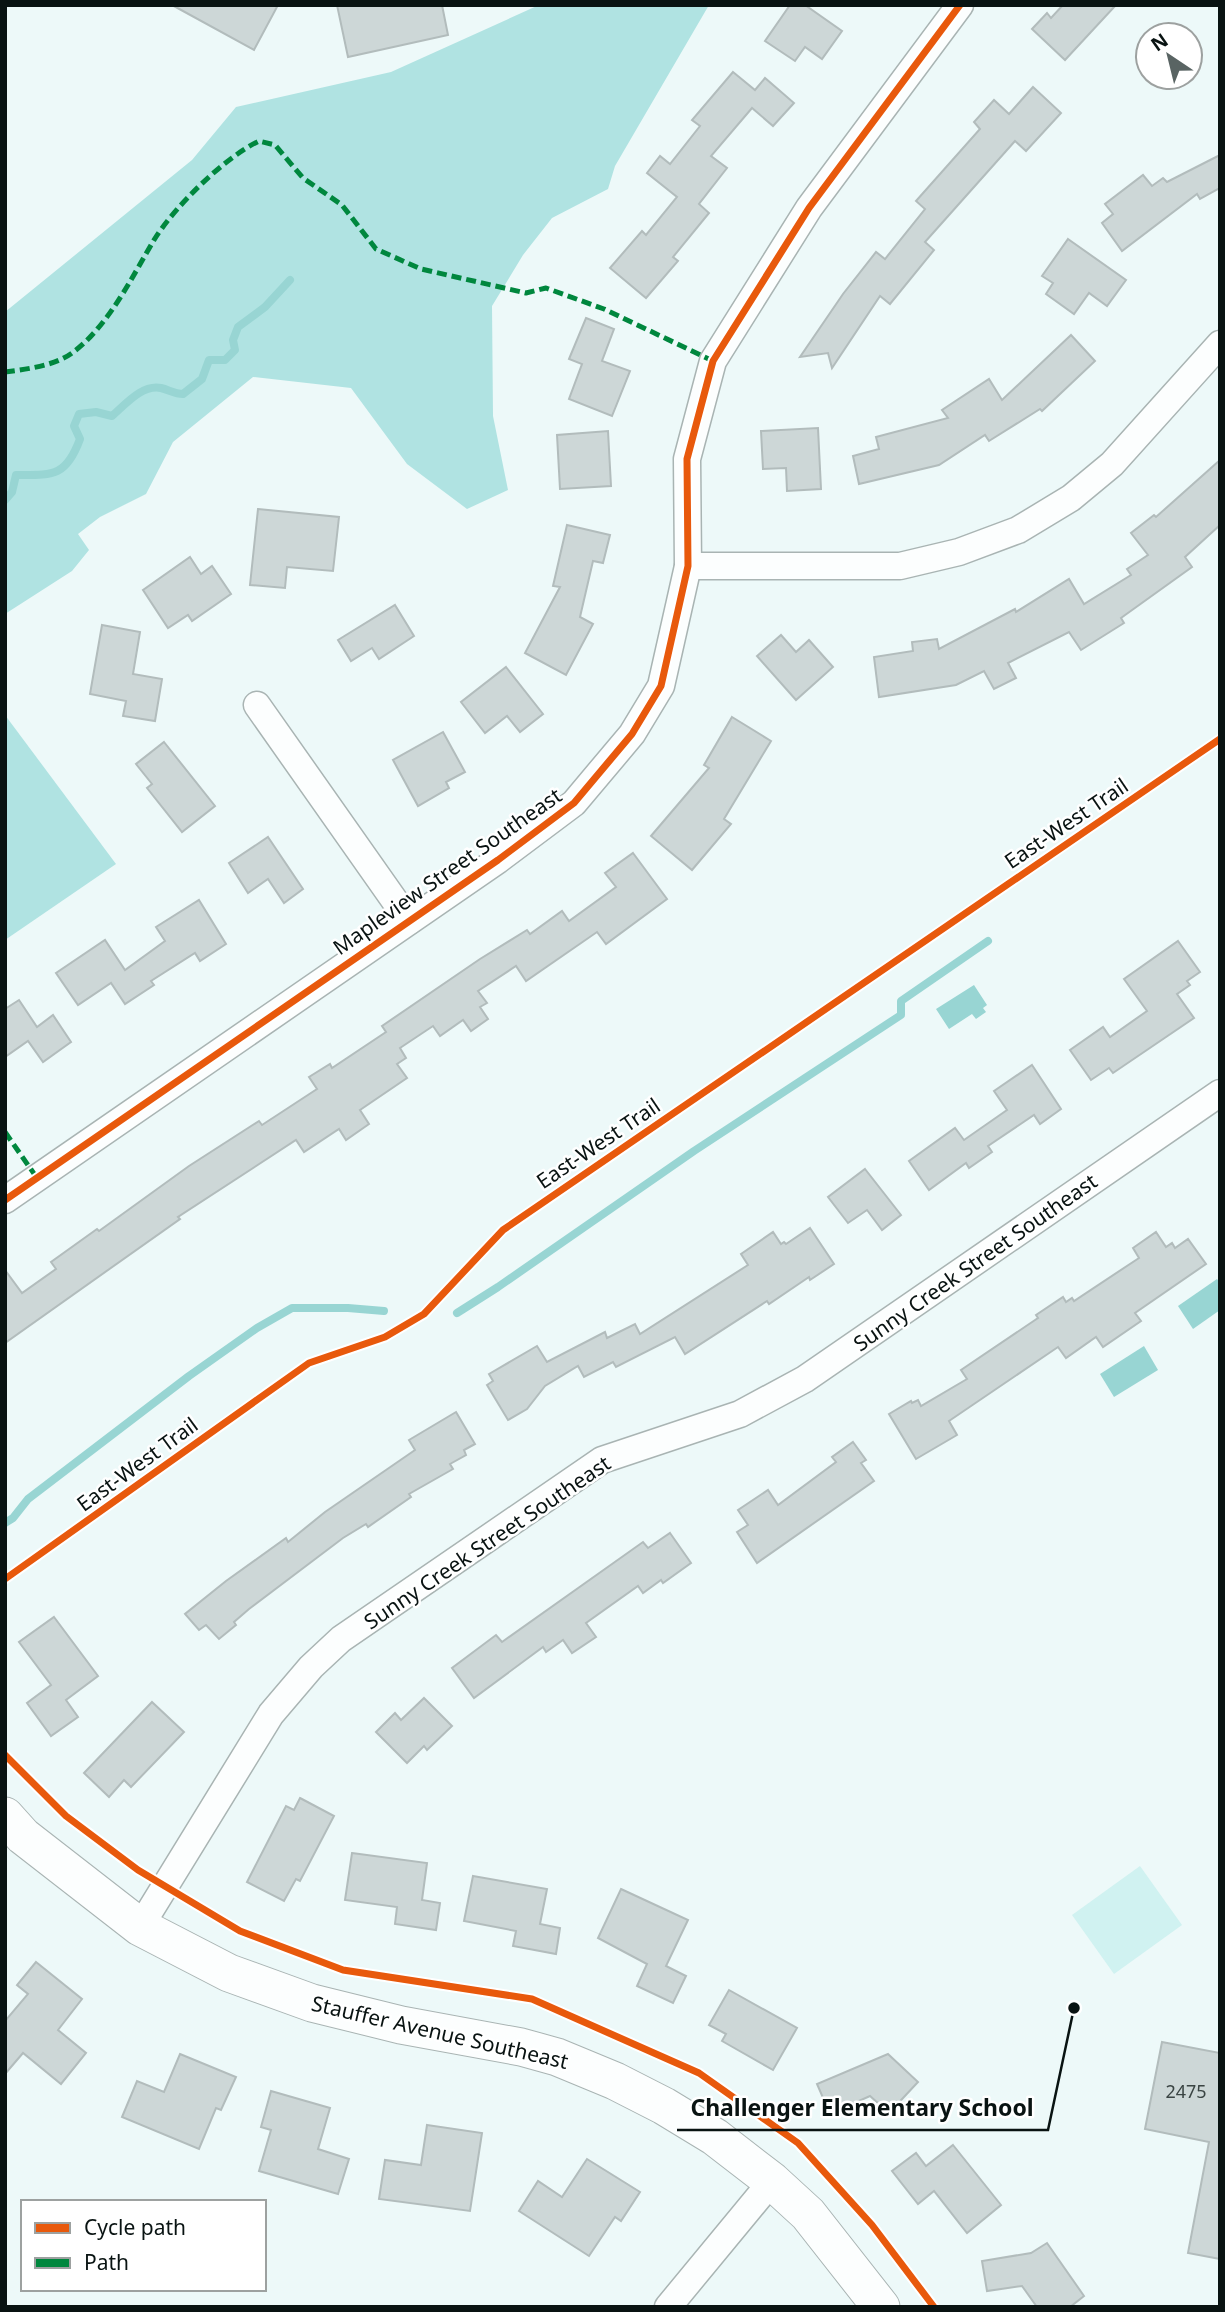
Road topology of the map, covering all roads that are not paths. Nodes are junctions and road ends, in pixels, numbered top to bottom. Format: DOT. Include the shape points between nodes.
graph roads {
  1 [pos="960,5"];
  2 [pos="1220,344"];
  3 [pos="688,566"];
  4 [pos="257,705"];
  5 [pos="409,921"];
  6 [pos="1220,1093"];
  7 [pos="5,1200"];
  8 [pos="11,1833"];
  9 [pos="140,1927"];
  10 [pos="772,2181"];
  11 [pos="668,2307"];
  12 [pos="881,2307"];
  1 -- 3 [label="street, Mapleview Street Southeast" via="809,208 713,361 687,459"];
  2 -- 3 [label="street" via="1112,464 1071,498 1018,530 959,552 900,566"];
  3 -- 5 [label="street, Mapleview Street Southeast" via="661,686 632,734 574,803"];
  4 -- 5 [label="street"];
  5 -- 7 [label="street, Mapleview Street Southeast"];
  6 -- 9 [label="street, Sunny Creek Street Southeast" via="805,1379 740,1414 602,1460 341,1639 271,1714"];
  8 -- 9 [label="street, Stauffer Avenue Southeast"];
  9 -- 10 [label="street, Stauffer Avenue Southeast" via="229,1973 312,2003 521,2047 569,2062 664,2106 715,2137"];
  10 -- 11 [label="street"];
  10 -- 12 [label="street, Stauffer Avenue Southeast" via="807,2214"];
}
